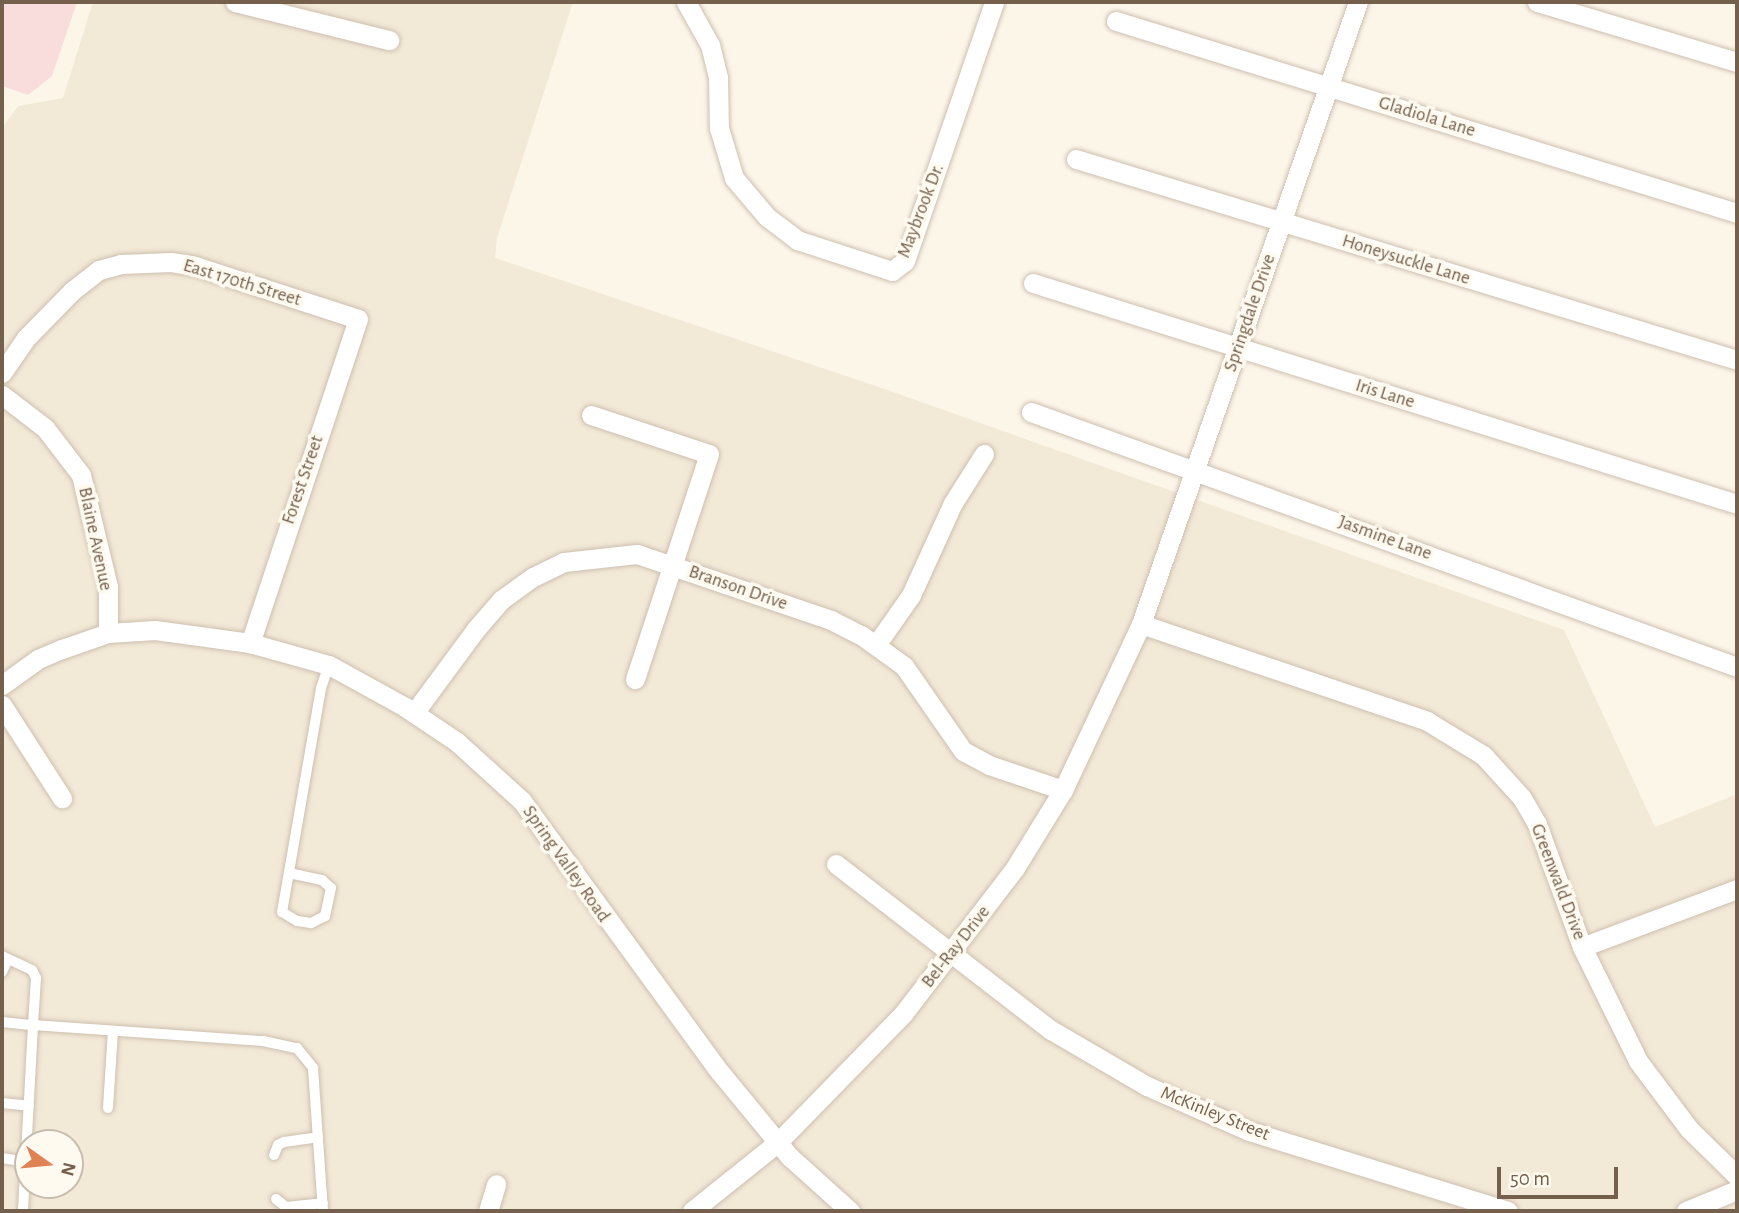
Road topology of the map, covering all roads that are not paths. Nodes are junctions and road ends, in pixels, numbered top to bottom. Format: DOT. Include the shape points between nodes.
graph roads {
  1 [pos="235,2"];
  2 [pos="994,2"];
  3 [pos="1358,2"];
  4 [pos="1537,2"];
  5 [pos="695,5"];
  6 [pos="1116,21"];
  7 [pos="389,40"];
  8 [pos="1737,62"];
  9 [pos="1328,87"];
  10 [pos="1076,159"];
  11 [pos="1737,213"];
  12 [pos="1282,222"];
  13 [pos="1032,283"];
  14 [pos="358,319"];
  15 [pos="1237,349"];
  16 [pos="1737,360"];
  17 [pos="2,373"];
  18 [pos="2,395"];
  19 [pos="1031,412"];
  20 [pos="591,415"];
  21 [pos="984,454"];
  22 [pos="1197,470"];
  23 [pos="1737,504"];
  24 [pos="672,566"];
  25 [pos="1142,624"];
  26 [pos="108,633"];
  27 [pos="250,642"];
  28 [pos="876,645"];
  29 [pos="329,665"];
  30 [pos="1737,667"];
  31 [pos="635,679"];
  32 [pos="2,685"];
  33 [pos="2,705"];
  34 [pos="414,713"];
  35 [pos="1063,790"];
  36 [pos="62,798"];
  37 [pos="836,864"];
  38 [pos="289,873"];
  39 [pos="1737,890"];
  40 [pos="1582,947"];
  41 [pos="953,954"];
  42 [pos="5,958"];
  43 [pos="2,972"];
  44 [pos="2,1022"];
  45 [pos="33,1025"];
  46 [pos="113,1031"];
  47 [pos="2,1103"];
  48 [pos="29,1106"];
  49 [pos="108,1108"];
  50 [pos="28,1129"];
  51 [pos="318,1137"];
  52 [pos="778,1142"];
  53 [pos="274,1155"];
  54 [pos="1737,1176"];
  55 [pos="496,1184"];
  56 [pos="1737,1190"];
  57 [pos="276,1199"];
  58 [pos="323,1207"];
  59 [pos="488,1211"];
  60 [pos="692,1211"];
  61 [pos="850,1211"];
  62 [pos="1508,1211"];
  63 [pos="1686,1211"];
  1 -- 7 [label="street"];
  2 -- 5 [label="street, Maybrook Dr." via="905,261 892,271 797,240 766,217 734,178 719,128 718,78"];
  3 -- 9 [label="street, Springdale Drive"];
  4 -- 8 [label="street"];
  6 -- 9 [label="street, Gladiola Lane"];
  9 -- 11 [label="street, Gladiola Lane"];
  9 -- 12 [label="street, Springdale Drive"];
  10 -- 12 [label="street, Honeysuckle Lane"];
  12 -- 15 [label="street, Springdale Drive"];
  12 -- 16 [label="street, Honeysuckle Lane"];
  13 -- 15 [label="street, Iris Lane"];
  14 -- 17 [label="street, East 170th Street" via="195,266 146,261 121,264 99,270 64,298 26,338"];
  14 -- 27 [label="street, Forest Street"];
  15 -- 22 [label="street, Springdale Drive"];
  15 -- 23 [label="street, Iris Lane"];
  18 -- 26 [label="street, Blaine Avenue" via="45,428 81,475 108,587"];
  19 -- 22 [label="street, Jasmine Lane"];
  20 -- 24 [label="street" via="709,454"];
  21 -- 28 [label="street" via="953,503 911,595"];
  22 -- 25 [label="street, Springdale Drive"];
  22 -- 30 [label="street, Jasmine Lane"];
  24 -- 28 [label="street, Branson Drive" via="831,620"];
  24 -- 31 [label="street"];
  24 -- 34 [label="street, Branson Drive" via="637,554 596,556 564,562 533,576 501,600"];
  25 -- 35 [label="street, Bel-Ray Drive"];
  25 -- 40 [label="street, Greenwald Drive" via="1427,721 1483,755 1522,798 1538,824"];
  26 -- 27 [label="street, Spring Valley Road" via="155,630"];
  26 -- 32 [label="street, Spring Valley Road" via="38,659"];
  27 -- 29 [label="street, Spring Valley Road"];
  28 -- 35 [label="street, Branson Drive" via="904,666 963,751 989,765"];
  29 -- 34 [label="street, Spring Valley Road"];
  29 -- 38 [label="lane" via="321,688"];
  33 -- 36 [label="street"];
  34 -- 52 [label="street, Spring Valley Road" via="474,756 522,801 663,999"];
  35 -- 41 [label="street, Bel-Ray Drive" via="1015,868"];
  37 -- 41 [label="street, McKinley Street"];
  38 -- 38 [label="lane" via="282,912 304,922 325,916 331,888 322,880"];
  39 -- 40 [label="street"];
  40 -- 54 [label="street, Greenwald Drive" via="1619,1026 1661,1097"];
  41 -- 52 [label="street, Bel-Ray Drive" via="850,1072"];
  41 -- 62 [label="street, McKinley Street" via="1051,1030 1190,1107 1249,1131"];
  42 -- 43 [label="lane"];
  42 -- 45 [label="lane" via="32,970 36,978"];
  44 -- 45 [label="lane"];
  45 -- 46 [label="lane"];
  45 -- 48 [label="lane"];
  46 -- 49 [label="lane"];
  46 -- 51 [label="lane" via="263,1041 297,1048 313,1068"];
  47 -- 48 [label="lane"];
  48 -- 50 [label="lane"];
  51 -- 53 [label="lane" via="284,1142"];
  51 -- 58 [label="lane"];
  52 -- 60 [label="street, Bel-Ray Drive"];
  52 -- 61 [label="street, Spring Valley Road"];
  55 -- 59 [label="street"];
  56 -- 63 [label="street"];
  57 -- 58 [label="lane" via="286,1207"];
}
